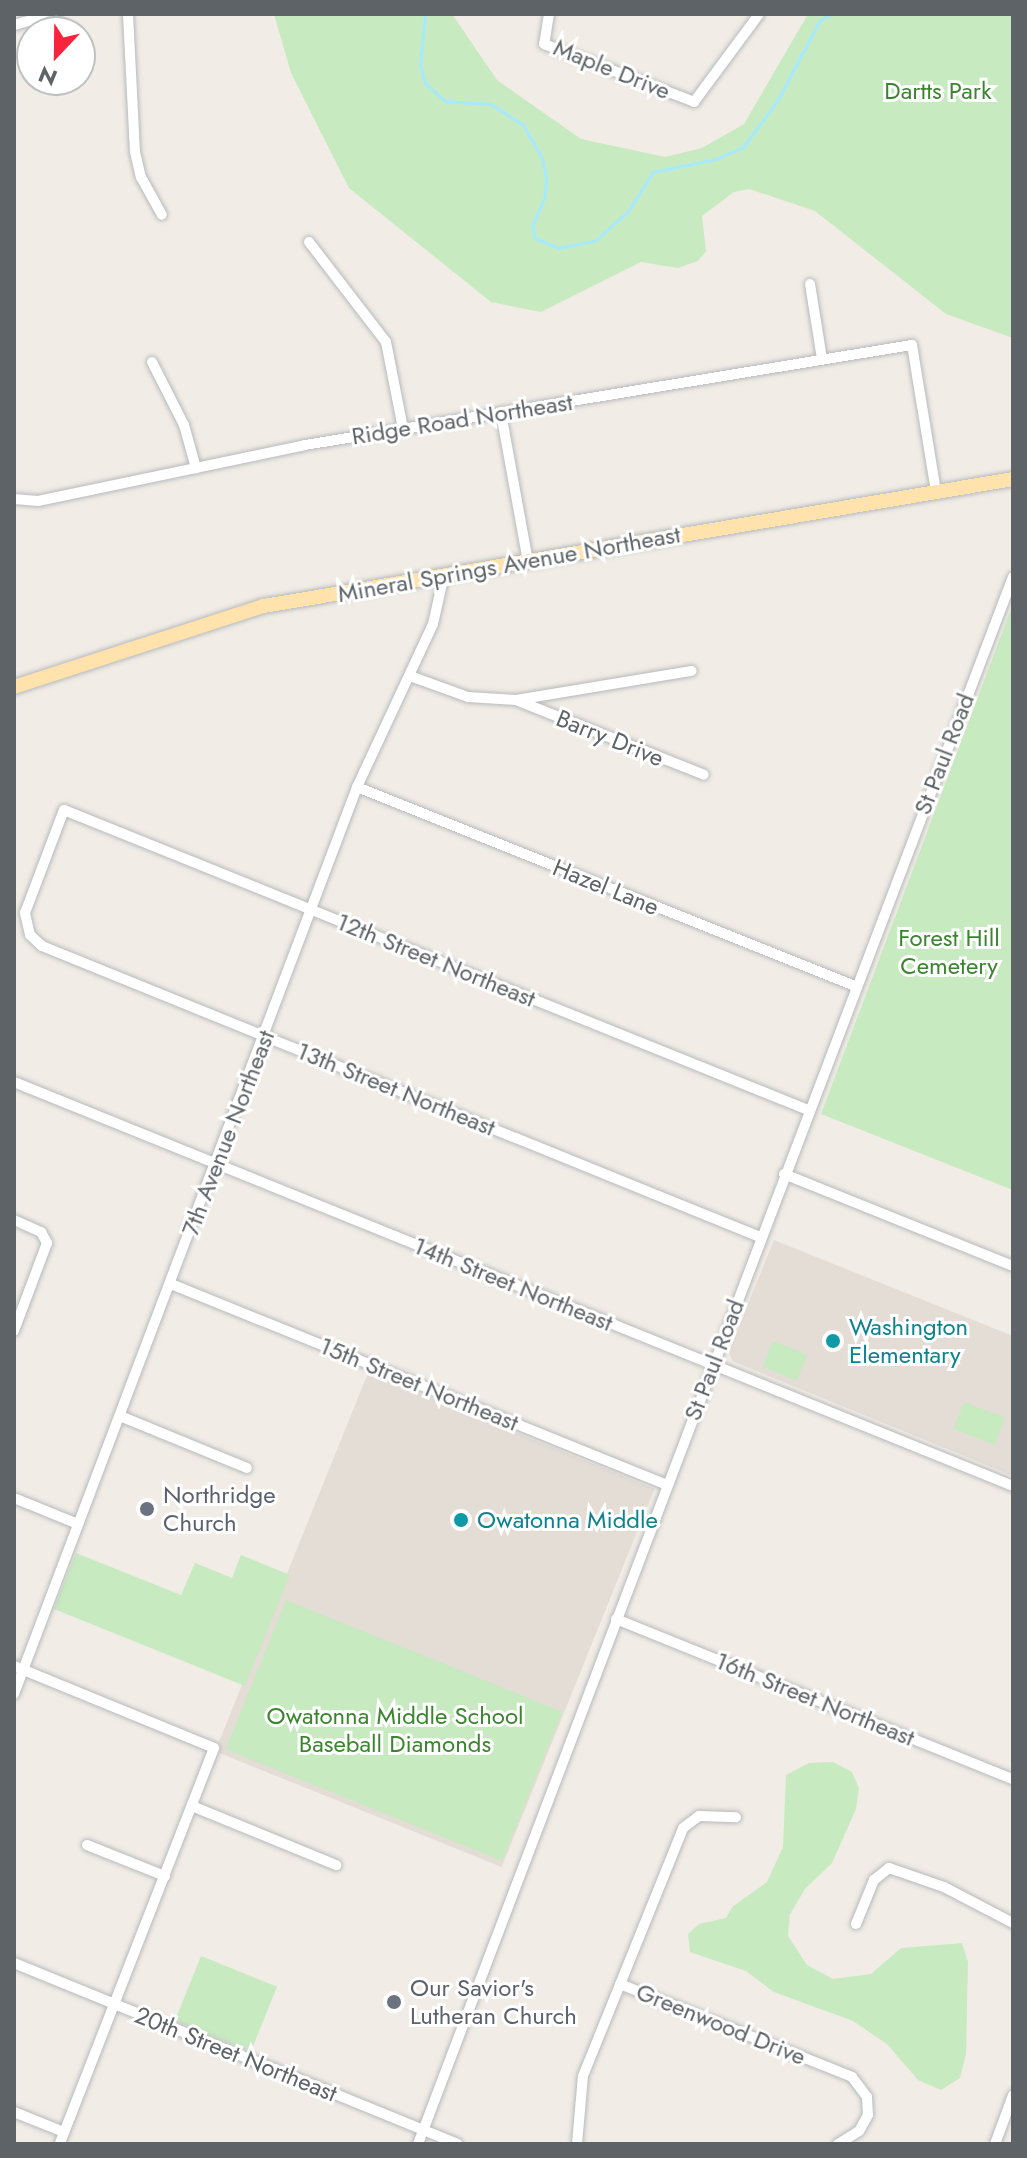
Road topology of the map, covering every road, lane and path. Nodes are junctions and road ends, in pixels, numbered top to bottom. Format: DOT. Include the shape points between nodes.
graph roads {
  1 [pos="53,14"];
  2 [pos="128,14"];
  3 [pos="549,14"];
  4 [pos="759,14"];
  5 [pos="14,25"];
  6 [pos="162,215"];
  7 [pos="309,242"];
  8 [pos="810,284"];
  9 [pos="822,359"];
  10 [pos="152,362"];
  11 [pos="501,413"];
  12 [pos="403,429"];
  13 [pos="196,468"];
  14 [pos="1013,479"];
  15 [pos="936,492"];
  16 [pos="14,499"];
  17 [pos="528,561"];
  18 [pos="444,575"];
  19 [pos="1013,577"];
  20 [pos="692,671"];
  21 [pos="410,676"];
  22 [pos="14,687"];
  23 [pos="516,700"];
  24 [pos="704,775"];
  25 [pos="357,787"];
  26 [pos="312,910"];
  27 [pos="33,938"];
  28 [pos="855,986"];
  29 [pos="264,1036"];
  30 [pos="14,1082"];
  31 [pos="808,1110"];
  32 [pos="216,1164"];
  33 [pos="784,1174"];
  34 [pos="14,1220"];
  35 [pos="760,1237"];
  36 [pos="1013,1266"];
  37 [pos="171,1284"];
  38 [pos="14,1331"];
  39 [pos="712,1365"];
  40 [pos="120,1416"];
  41 [pos="247,1468"];
  42 [pos="667,1485"];
  43 [pos="1013,1486"];
  44 [pos="14,1498"];
  45 [pos="78,1524"];
  46 [pos="616,1619"];
  47 [pos="19,1668"];
  48 [pos="14,1694"];
  49 [pos="1013,1779"];
  50 [pos="192,1806"];
  51 [pos="736,1817"];
  52 [pos="87,1845"];
  53 [pos="336,1865"];
  54 [pos="165,1876"];
  55 [pos="1013,1923"];
  56 [pos="856,1924"];
  57 [pos="14,1963"];
  58 [pos="620,1984"];
  59 [pos="116,2005"];
  60 [pos="1013,2095"];
  61 [pos="14,2112"];
  62 [pos="423,2130"];
  63 [pos="64,2132"];
  64 [pos="60,2144"];
  65 [pos="418,2144"];
  66 [pos="457,2144"];
  67 [pos="577,2144"];
  68 [pos="838,2144"];
  69 [pos="995,2144"];
  1 -- 5 [label="street"];
  2 -- 6 [label="street" via="135,152 141,177"];
  3 -- 4 [label="street, Maple Drive" via="544,44 694,102"];
  7 -- 12 [label="street" via="386,342"];
  8 -- 9 [label="street"];
  9 -- 11 [label="street, Ridge Road Northeast"];
  9 -- 15 [label="street, Ridge Road Northeast" via="912,345"];
  10 -- 13 [label="street" via="184,425"];
  11 -- 12 [label="street, Ridge Road Northeast"];
  11 -- 17 [label="street"];
  12 -- 13 [label="street, Ridge Road Northeast"];
  13 -- 16 [label="street, Ridge Road Northeast" via="38,501"];
  14 -- 15 [label="main road, Mineral Springs Avenue Northeast"];
  15 -- 17 [label="main road, Mineral Springs Avenue Northeast"];
  17 -- 18 [label="main road, Mineral Springs Avenue Northeast"];
  18 -- 21 [label="street, 7th Avenue Northeast" via="441,602"];
  18 -- 22 [label="main road, Mineral Springs Avenue Northeast" via="264,606"];
  19 -- 28 [label="street, St Paul Road"];
  20 -- 23 [label="street, Barry Drive"];
  21 -- 23 [label="street, Barry Drive" via="468,697"];
  21 -- 25 [label="street, 7th Avenue Northeast"];
  23 -- 24 [label="street, Barry Drive"];
  25 -- 26 [label="street, 7th Avenue Northeast"];
  25 -- 28 [label="street, Hazel Lane"];
  26 -- 27 [label="street, 12th Street Northeast" via="64,810 25,913"];
  26 -- 29 [label="street, 7th Avenue Northeast"];
  26 -- 31 [label="street, 12th Street Northeast"];
  27 -- 29 [label="street, 13th Street Northeast"];
  28 -- 31 [label="street, St Paul Road"];
  29 -- 32 [label="street, 7th Avenue Northeast"];
  29 -- 35 [label="street, 13th Street Northeast"];
  30 -- 32 [label="street, 14th Street Northeast"];
  31 -- 33 [label="street, St Paul Road"];
  32 -- 37 [label="street, 7th Avenue Northeast"];
  32 -- 39 [label="street, 14th Street Northeast"];
  33 -- 35 [label="street, St Paul Road"];
  33 -- 36 [label="street"];
  34 -- 38 [label="street" via="41,1232 47,1243"];
  35 -- 39 [label="street, St Paul Road"];
  37 -- 40 [label="street, 7th Avenue Northeast"];
  37 -- 42 [label="street, 15th Street Northeast"];
  39 -- 42 [label="street, St Paul Road"];
  39 -- 43 [label="street, 14th Street Northeast"];
  40 -- 41 [label="street"];
  40 -- 45 [label="street, 7th Avenue Northeast"];
  42 -- 46 [label="street, St Paul Road"];
  44 -- 45 [label="street"];
  45 -- 47 [label="street, 7th Avenue Northeast"];
  46 -- 49 [label="street, 16th Street Northeast"];
  46 -- 62 [label="street, St Paul Road"];
  47 -- 48 [label="street, 7th Avenue Northeast"];
  47 -- 50 [label="street" via="214,1748"];
  50 -- 53 [label="street"];
  50 -- 54 [label="street"];
  51 -- 58 [label="street" via="699,1816 687,1822"];
  52 -- 54 [label="street"];
  54 -- 59 [label="street"];
  55 -- 56 [label="street" via="944,1887 889,1868 874,1880"];
  57 -- 59 [label="street, 20th Street Northeast"];
  58 -- 67 [label="street, Greenwood Drive" via="583,2076"];
  58 -- 68 [label="street, Greenwood Drive" via="852,2077 867,2097 868,2115 859,2131"];
  59 -- 62 [label="street, 20th Street Northeast"];
  59 -- 63 [label="street"];
  60 -- 69 [label="street"];
  61 -- 63 [label="street"];
  62 -- 65 [label="street, St Paul Road"];
  62 -- 66 [label="street, 20th Street Northeast"];
  63 -- 64 [label="street"];
}
